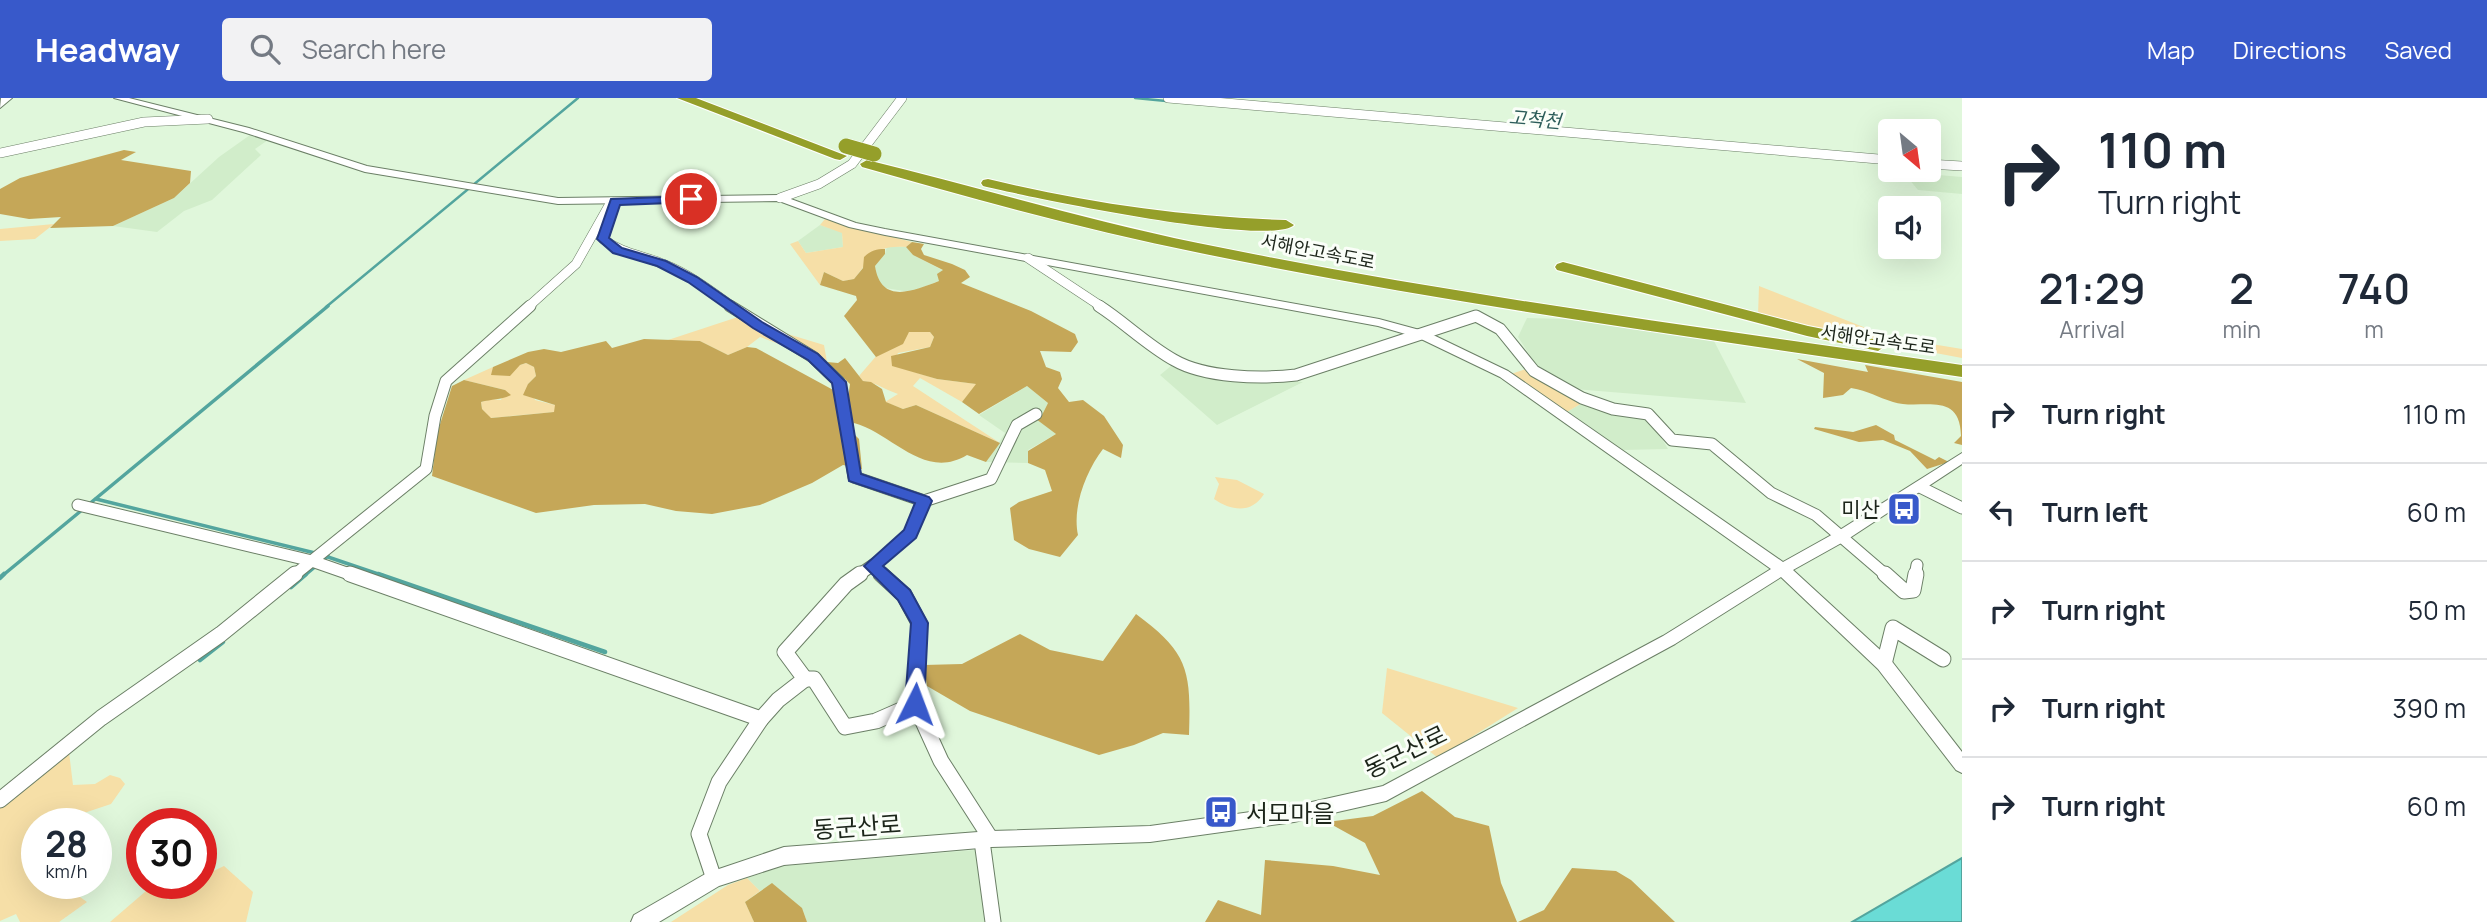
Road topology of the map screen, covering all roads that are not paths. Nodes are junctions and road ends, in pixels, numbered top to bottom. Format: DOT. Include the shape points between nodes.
graph roads {
  1 [pos="7,98"];
  2 [pos="118,98"];
  3 [pos="684,98"];
  4 [pos="704,98"];
  5 [pos="902,98"];
  6 [pos="1168,98"];
  7 [pos="0,105"];
  8 [pos="208,119"];
  9 [pos="844,151"];
  10 [pos="0,153"];
  11 [pos="871,159"];
  12 [pos="1878,159"];
  13 [pos="1941,165"];
  14 [pos="1962,166"];
  15 [pos="780,198"];
  16 [pos="613,202"];
  17 [pos="1286,225"];
  18 [pos="1028,258"];
  19 [pos="1563,267"];
  20 [pos="1423,335"];
  21 [pos="1962,362"];
  22 [pos="1962,371"];
  23 [pos="1036,414"];
  24 [pos="1962,457"];
  25 [pos="1920,487"];
  26 [pos="924,501"];
  27 [pos="83,506"];
  28 [pos="1962,508"];
  29 [pos="1840,537"];
  30 [pos="318,559"];
  31 [pos="1917,565"];
  32 [pos="872,566"];
  33 [pos="1782,569"];
  34 [pos="1943,659"];
  35 [pos="1884,664"];
  36 [pos="805,679"];
  37 [pos="915,704"];
  38 [pos="761,719"];
  39 [pos="1962,765"];
  40 [pos="0,800"];
  41 [pos="986,840"];
  42 [pos="714,879"];
  43 [pos="641,922"];
  44 [pos="993,922"];
  1 -- 7 [label="main road"];
  2 -- 8 [label="street"];
  3 -- 9 [label="highway, 서해안고속도로"];
  4 -- 9 [label="highway"];
  5 -- 15 [label="street" via="852,164 819,184"];
  6 -- 12 [label="street"];
  8 -- 10 [label="street" via="144,121"];
  8 -- 16 [label="street" via="365,169 558,201"];
  9 -- 11 [label="highway, 서해안고속도로"];
  11 -- 17 [label="highway" via="1073,202 1234,224"];
  11 -- 21 [label="highway, 서해안고속도로" via="1059,208 1358,270"];
  11 -- 22 [label="highway, 서해안고속도로" via="1059,216 1197,248 1543,309"];
  13 -- 14 [label="street"];
  15 -- 16 [label="street"];
  15 -- 18 [label="street" via="853,225"];
  16 -- 26 [label="street" via="603,239 617,250 662,263 693,279 813,357 839,382 854,477"];
  16 -- 30 [label="street" via="576,264 446,381 426,469"];
  18 -- 20 [label="street"];
  18 -- 20 [label="street" via="1174,360 1200,370 1267,378 1296,375"];
  19 -- 21 [label="highway" via="1807,331"];
  20 -- 29 [label="street" via="1476,316 1500,329 1534,371 1582,398 1648,414 1672,440 1712,444 1771,493 1816,515"];
  20 -- 33 [label="street" via="1504,374"];
  23 -- 26 [label="street" via="1017,425 990,479"];
  24 -- 25 [label="street, 동군산로"];
  25 -- 28 [label="street"];
  25 -- 29 [label="street, 동군산로"];
  26 -- 32 [label="street" via="910,533"];
  27 -- 30 [label="street"];
  29 -- 31 [label="street" via="1904,591 1913,590"];
  29 -- 33 [label="street, 동군산로"];
  30 -- 38 [label="street"];
  30 -- 40 [label="street" via="101,718"];
  32 -- 36 [label="street" via="846,584 785,652"];
  32 -- 37 [label="street" via="904,595 919,623"];
  33 -- 35 [label="street"];
  33 -- 41 [label="street, 동군산로" via="1669,640 1386,793 1294,814 1150,834"];
  34 -- 35 [label="street" via="1893,628"];
  35 -- 39 [label="street"];
  36 -- 37 [label="street" via="814,679 845,727 876,721"];
  36 -- 38 [label="street"];
  37 -- 41 [label="street"];
  38 -- 42 [label="street" via="719,782 699,834"];
  41 -- 42 [label="street, 동군산로" via="784,856"];
  41 -- 44 [label="street"];
  42 -- 43 [label="street, 동군산로"];
}
